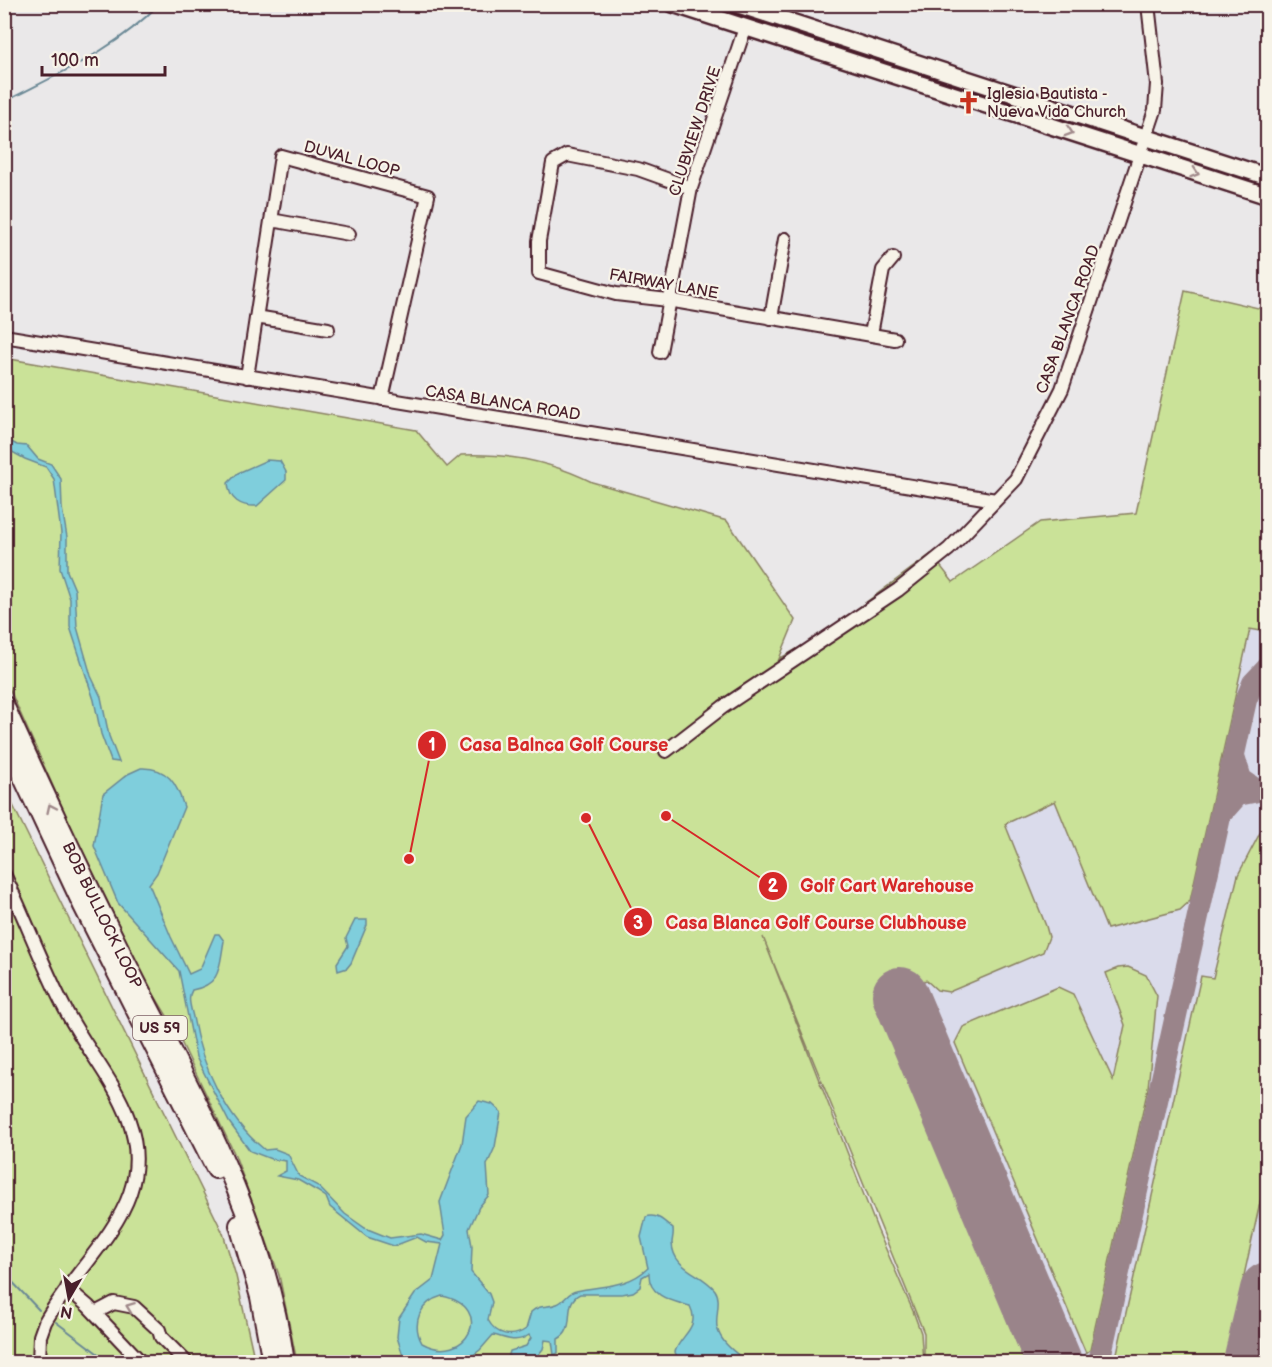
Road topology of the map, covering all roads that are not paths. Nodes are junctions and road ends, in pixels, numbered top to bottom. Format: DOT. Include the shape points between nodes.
graph roads {
  1 [pos="673,4"];
  2 [pos="736,4"];
  3 [pos="1148,4"];
  4 [pos="745,28"];
  5 [pos="869,48"];
  6 [pos="860,65"];
  7 [pos="985,86"];
  8 [pos="1146,138"];
  9 [pos="1140,155"];
  10 [pos="1268,177"];
  11 [pos="691,188"];
  12 [pos="1268,196"];
  13 [pos="271,220"];
  14 [pos="349,234"];
  15 [pos="785,239"];
  16 [pos="893,258"];
  17 [pos="668,300"];
  18 [pos="256,317"];
  19 [pos="771,318"];
  20 [pos="328,329"];
  21 [pos="871,334"];
  22 [pos="4,336"];
  23 [pos="896,339"];
  24 [pos="660,352"];
  25 [pos="247,377"];
  26 [pos="382,399"];
  27 [pos="996,500"];
  28 [pos="4,705"];
  29 [pos="4,737"];
  30 [pos="666,751"];
  31 [pos="4,874"];
  32 [pos="67,1288"];
  33 [pos="95,1313"];
  34 [pos="159,1330"];
  35 [pos="39,1362"];
  36 [pos="141,1362"];
  37 [pos="186,1362"];
  38 [pos="193,1362"];
  39 [pos="272,1362"];
  40 [pos="285,1362"];
  1 -- 4 [label="main road"];
  2 -- 5 [label="main road"];
  3 -- 8 [label="street, CASA BLANCA ROAD" via="1157,100"];
  4 -- 5 [label="main road" via="748,20 752,20 832,45"];
  4 -- 6 [label="main road"];
  4 -- 11 [label="street, CLUBVIEW DRIVE"];
  5 -- 7 [label="main road"];
  6 -- 7 [label="main road" via="873,61 972,91"];
  6 -- 9 [label="main road, one-way"];
  7 -- 8 [label="main road"];
  8 -- 9 [label="street, CASA BLANCA ROAD"];
  8 -- 10 [label="main road"];
  9 -- 12 [label="main road, one-way"];
  9 -- 27 [label="street, CASA BLANCA ROAD" via="1062,389 1016,479"];
  11 -- 17 [label="street, CLUBVIEW DRIVE"];
  11 -- 17 [label="street, FAIRWAY LANE" via="638,169 567,155 553,163 539,241 539,273 616,294"];
  13 -- 14 [label="street"];
  13 -- 18 [label="street, DUVAL LOOP"];
  13 -- 26 [label="street, DUVAL LOOP" via="281,156 428,196"];
  15 -- 19 [label="street"];
  16 -- 21 [label="street" via="883,270"];
  17 -- 19 [label="street, FAIRWAY LANE"];
  17 -- 24 [label="street, CLUBVIEW DRIVE"];
  18 -- 20 [label="street"];
  18 -- 25 [label="street, DUVAL LOOP"];
  19 -- 21 [label="street, FAIRWAY LANE"];
  21 -- 23 [label="street, FAIRWAY LANE"];
  22 -- 25 [label="street, CASA BLANCA ROAD"];
  25 -- 26 [label="street, CASA BLANCA ROAD"];
  26 -- 27 [label="street, CASA BLANCA ROAD"];
  27 -- 30 [label="street, CASA BLANCA ROAD" via="949,549 898,590 723,707"];
  40 -- 28 [label="highway, BOB BULLOCK LOOP / US 59, one-way" via="261,1251 228,1166 80,871"];
  29 -- 39 [label="highway, BOB BULLOCK LOOP / US 59" via="83,906 222,1183 253,1268"];
  31 -- 32 [label="street" via="64,1008 121,1100 135,1143 136,1168 127,1200"];
  32 -- 33 [label="street"];
  32 -- 35 [label="street" via="42,1329"];
  34 -- 33 [label="street, one-way" via="128,1305 111,1304"];
  33 -- 36 [label="street"];
  34 -- 37 [label="street" via="161,1338"];
  34 -- 38 [label="street" via="167,1331"];
}
